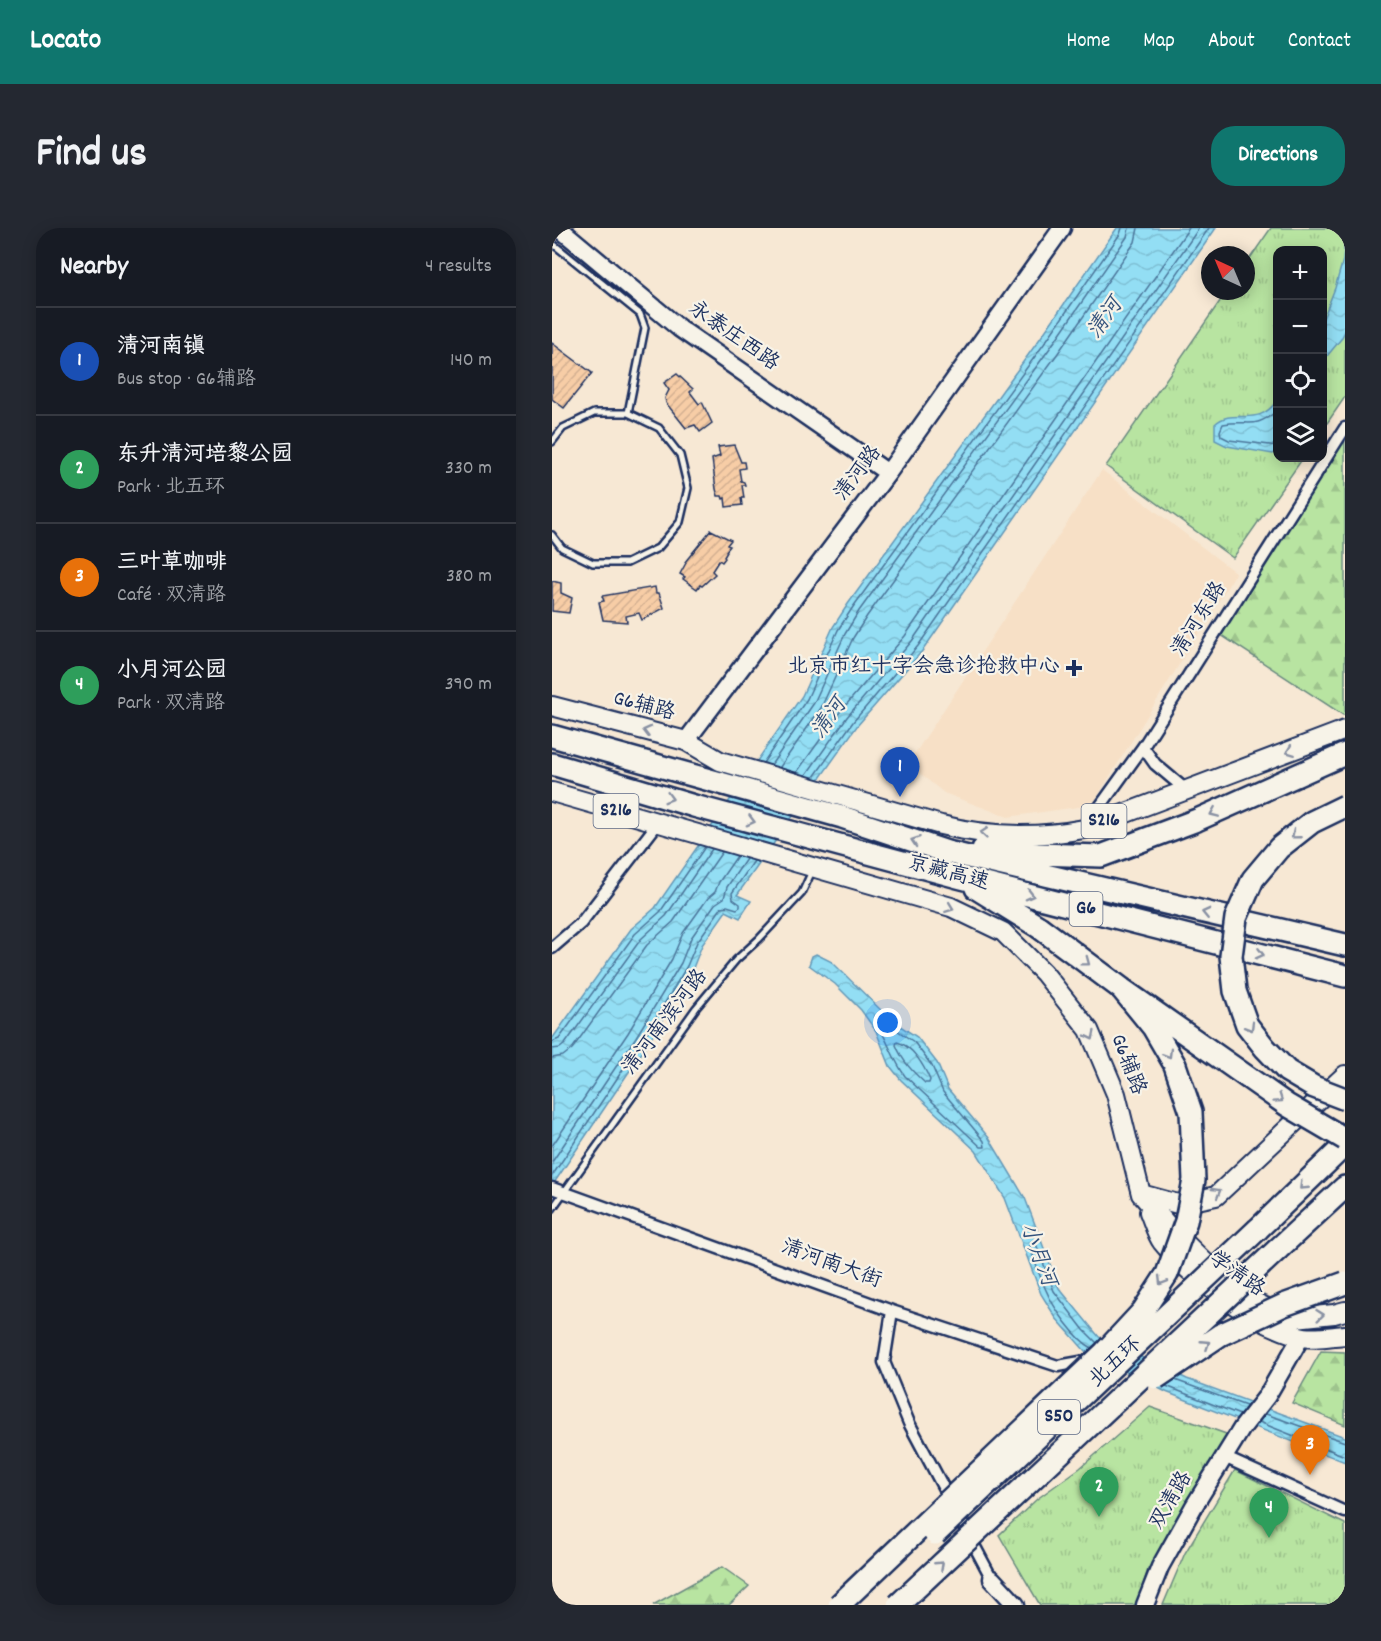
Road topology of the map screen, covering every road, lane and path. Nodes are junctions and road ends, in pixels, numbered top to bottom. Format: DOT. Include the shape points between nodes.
graph roads {
  1 [pos="559,228"];
  2 [pos="1062,228"];
  3 [pos="552,243"];
  4 [pos="628,413"];
  5 [pos="1345,428"];
  6 [pos="552,442"];
  7 [pos="888,473"];
  8 [pos="552,535"];
  9 [pos="552,706"];
  10 [pos="1345,730"];
  11 [pos="552,736"];
  12 [pos="686,741"];
  13 [pos="1143,747"];
  14 [pos="1345,754"];
  15 [pos="552,764"];
  16 [pos="1345,769"];
  17 [pos="716,771"];
  18 [pos="1186,790"];
  19 [pos="1268,790"];
  20 [pos="552,792"];
  21 [pos="1345,806"];
  22 [pos="658,823"];
  23 [pos="1084,829"];
  24 [pos="947,852"];
  25 [pos="814,866"];
  26 [pos="958,877"];
  27 [pos="1345,945"];
  28 [pos="552,948"];
  29 [pos="1343,976"];
  30 [pos="1122,989"];
  31 [pos="1345,1076"];
  32 [pos="1345,1099"];
  33 [pos="1345,1139"];
  34 [pos="1345,1145"];
  35 [pos="1345,1187"];
  36 [pos="557,1190"];
  37 [pos="1141,1194"];
  38 [pos="552,1209"];
  39 [pos="1345,1282"];
  40 [pos="892,1311"];
  41 [pos="1345,1311"];
  42 [pos="1345,1335"];
  43 [pos="1301,1337"];
  44 [pos="1086,1361"];
  45 [pos="1089,1426"];
  46 [pos="1224,1457"];
  47 [pos="1345,1512"];
  48 [pos="992,1579"];
  49 [pos="839,1605"];
  50 [pos="860,1605"];
  51 [pos="898,1605"];
  52 [pos="1006,1605"];
  53 [pos="1016,1605"];
  54 [pos="1144,1605"];
  1 -- 7 [label="street, 永泰庄西路" via="679,328"];
  2 -- 7 [label="street, 清河路"];
  3 -- 4 [label="lane" via="640,314 645,328"];
  4 -- 6 [label="lane" via="594,413 563,428"];
  4 -- 8 [label="lane" via="659,428 680,455 688,488 680,522 658,548 627,563 593,563 562,548"];
  5 -- 13 [label="street, 清河东路"];
  7 -- 12 [label="street, 清河路"];
  12 -- 9 [label="main road, G6辅路, one-way"];
  10 -- 18 [label="main road, S216, one-way"];
  11 -- 17 [label="highway, 京藏高速 / G6"];
  12 -- 17 [label="main road, G6辅路"];
  13 -- 18 [label="street" via="1155,764"];
  13 -- 23 [label="street, 清河东路"];
  14 -- 19 [label="highway"];
  15 -- 26 [label="highway, 京藏高速 / G6, one-way"];
  16 -- 19 [label="highway"];
  23 -- 17 [label="main road, G6辅路 / S216, one-way" via="1018,836 967,832 853,798"];
  24 -- 17 [label="highway, 京藏高速 / G6, one-way"];
  18 -- 23 [label="main road, S216"];
  19 -- 24 [label="highway, one-way" via="1101,856 974,848"];
  20 -- 22 [label="main road, S216"];
  21 -- 32 [label="highway, one-way, bridge" via="1304,828 1279,848 1253,879 1236,918 1231,956 1235,991 1247,1025 1265,1048 1287,1071"];
  22 -- 25 [label="main road, G6辅路 / S216"];
  22 -- 28 [label="street" via="581,923"];
  27 -- 24 [label="highway, 京藏高速 / G6, one-way"];
  25 -- 36 [label="lane, 清河南滨河路" via="802,893 736,960 696,1008"];
  25 -- 37 [label="main road, G6辅路, one-way" via="951,907 1003,932 1044,973 1089,1030 1116,1094"];
  26 -- 29 [label="highway, 京藏高速 / G6, one-way"];
  26 -- 30 [label="highway, one-way, bridge" via="1039,927"];
  30 -- 33 [label="highway, one-way, bridge" via="1287,1105"];
  30 -- 49 [label="highway, one-way, bridge" via="1153,1027 1175,1065 1191,1113 1194,1180 1186,1221 1167,1274 1143,1311 1106,1352"];
  37 -- 31 [label="main road, one-way" via="1178,1204 1216,1196"];
  34 -- 50 [label="highway, 北五环 / S50, one-way, bridge"];
  35 -- 45 [label="highway, 北五环 / S50, bridge"];
  36 -- 38 [label="lane, 清河南滨河路"];
  36 -- 40 [label="street, 清河南大街"];
  37 -- 41 [label="main road, G6辅路, one-way" via="1228,1285 1260,1305 1295,1318"];
  37 -- 43 [label="main road, 学清路" via="1160,1240 1186,1267 1244,1310"];
  45 -- 39 [label="highway, one-way, bridge" via="1220,1335"];
  40 -- 44 [label="street, 清河南大街" via="1058,1366"];
  40 -- 48 [label="street" via="884,1362 909,1423"];
  42 -- 43 [label="main road, 学清路"];
  43 -- 46 [label="street, 双清路"];
  51 -- 45 [label="highway, 北五环 / S50, one-way, bridge"];
  46 -- 47 [label="street"];
  46 -- 54 [label="street, 双清路" via="1160,1567"];
  48 -- 52 [label="street"];
  48 -- 53 [label="street"];
}
